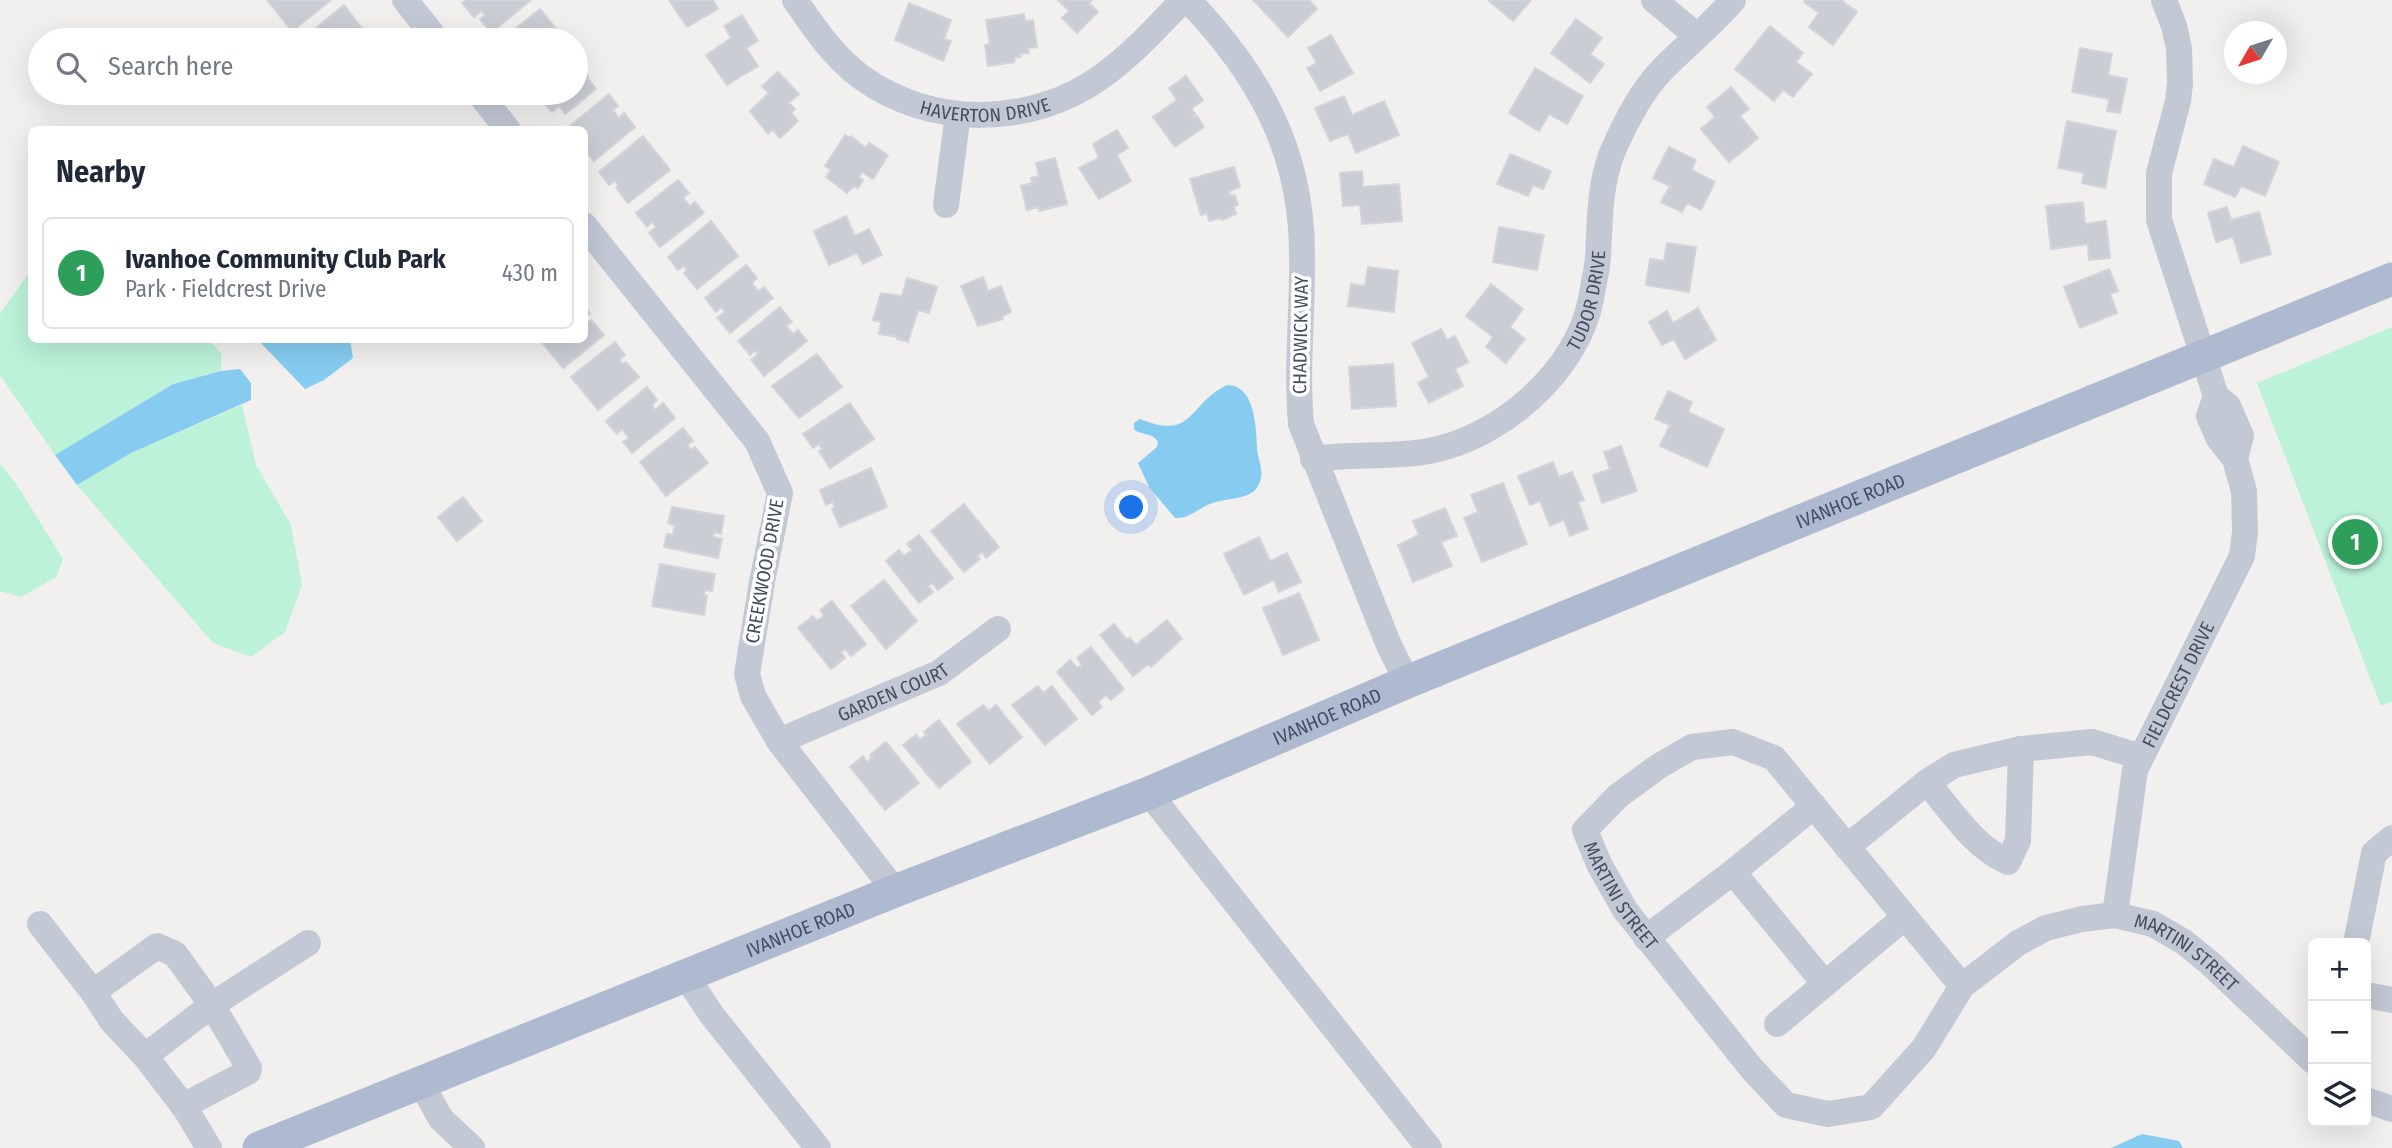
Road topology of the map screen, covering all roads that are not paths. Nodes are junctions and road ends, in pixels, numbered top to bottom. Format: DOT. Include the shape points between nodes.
graph roads {
  1 [pos="405,0"];
  2 [pos="795,0"];
  3 [pos="1182,0"];
  4 [pos="1188,0"];
  5 [pos="1654,0"];
  6 [pos="1733,0"];
  7 [pos="2164,0"];
  8 [pos="427,28"];
  9 [pos="1697,36"];
  10 [pos="488,105"];
  11 [pos="958,114"];
  12 [pos="505,126"];
  13 [pos="946,205"];
  14 [pos="588,230"];
  15 [pos="2392,279"];
  16 [pos="2202,356"];
  17 [pos="1313,459"];
  18 [pos="998,629"];
  19 [pos="1407,682"];
  20 [pos="779,741"];
  21 [pos="2021,749"];
  22 [pos="2141,757"];
  23 [pos="1927,782"];
  24 [pos="1149,793"];
  25 [pos="1814,806"];
  26 [pos="2392,838"];
  27 [pos="1847,847"];
  28 [pos="1733,872"];
  29 [pos="895,891"];
  30 [pos="2115,915"];
  31 [pos="1905,917"];
  32 [pos="40,924"];
  33 [pos="1646,937"];
  34 [pos="2358,938"];
  35 [pos="308,943"];
  36 [pos="685,976"];
  37 [pos="1825,984"];
  38 [pos="1962,986"];
  39 [pos="93,992"];
  40 [pos="2371,996"];
  41 [pos="2392,1000"];
  42 [pos="212,1005"];
  43 [pos="1777,1024"];
  44 [pos="2308,1049"];
  45 [pos="145,1056"];
  46 [pos="421,1083"];
  47 [pos="2371,1102"];
  48 [pos="184,1106"];
  49 [pos="2392,1109"];
  50 [pos="209,1148"];
  51 [pos="259,1148"];
  52 [pos="471,1148"];
  53 [pos="818,1148"];
  54 [pos="1429,1148"];
  1 -- 8 [label="street"];
  2 -- 11 [label="street, HAVERTON DRIVE" via="845,64 863,78 915,104"];
  3 -- 11 [label="street, HAVERTON DRIVE" via="1129,55 1062,99 1027,111"];
  4 -- 17 [label="street, CHADWICK WAY" via="1220,34 1260,91 1292,168 1302,254 1297,385 1301,424"];
  5 -- 9 [label="street"];
  6 -- 9 [label="street, TUDOR DRIVE"];
  7 -- 16 [label="street" via="2179,48 2180,83 2159,173 2159,220"];
  9 -- 17 [label="street, TUDOR DRIVE" via="1659,73 1637,103 1612,153 1599,209 1598,259 1590,304 1551,378 1493,427 1452,445 1395,455"];
  10 -- 12 [label="street"];
  11 -- 13 [label="street"];
  14 -- 20 [label="street, CREEKWOOD DRIVE" via="757,441 780,493 747,674 753,696"];
  15 -- 16 [label="main road, IVANHOE ROAD"];
  16 -- 19 [label="main road, IVANHOE ROAD"];
  16 -- 22 [label="street, FIELDCREST DRIVE" via="2216,396 2228,406 2241,436 2235,458 2244,491 2242,556"];
  17 -- 19 [label="street, CHADWICK WAY"];
  18 -- 20 [label="street, GARDEN COURT" via="939,673"];
  19 -- 24 [label="main road, IVANHOE ROAD"];
  20 -- 29 [label="street, CREEKWOOD DRIVE"];
  21 -- 22 [label="street" via="2092,742"];
  21 -- 23 [label="street" via="1954,765"];
  21 -- 23 [label="street" via="2018,841 2008,862 1975,839"];
  22 -- 30 [label="street, FIELDCREST DRIVE" via="2135,770"];
  23 -- 27 [label="street"];
  24 -- 29 [label="main road, IVANHOE ROAD"];
  24 -- 54 [label="street"];
  25 -- 27 [label="street, MARTINI STREET"];
  25 -- 28 [label="street"];
  25 -- 33 [label="street, MARTINI STREET" via="1774,758 1733,742 1692,747 1618,796 1586,830 1618,898"];
  26 -- 34 [label="street" via="2374,853"];
  27 -- 31 [label="street, MARTINI STREET"];
  28 -- 33 [label="street"];
  28 -- 37 [label="street"];
  29 -- 36 [label="main road, IVANHOE ROAD"];
  30 -- 38 [label="street, MARTINI STREET" via="2046,928 2018,943"];
  30 -- 44 [label="street, MARTINI STREET" via="2153,923 2183,942"];
  31 -- 37 [label="street"];
  31 -- 38 [label="street, MARTINI STREET"];
  32 -- 39 [label="street"];
  33 -- 38 [label="street, MARTINI STREET" via="1786,1105 1828,1114 1871,1107 1924,1048"];
  35 -- 42 [label="street"];
  36 -- 46 [label="main road, IVANHOE ROAD"];
  36 -- 53 [label="street"];
  37 -- 43 [label="street"];
  39 -- 42 [label="street" via="157,946 175,954"];
  39 -- 45 [label="street" via="112,1021"];
  40 -- 41 [label="street"];
  42 -- 45 [label="street"];
  42 -- 48 [label="street" via="250,1068"];
  45 -- 48 [label="street"];
  46 -- 51 [label="main road, IVANHOE ROAD"];
  46 -- 52 [label="street" via="442,1119"];
  47 -- 49 [label="street"];
  48 -- 50 [label="street"];
}
